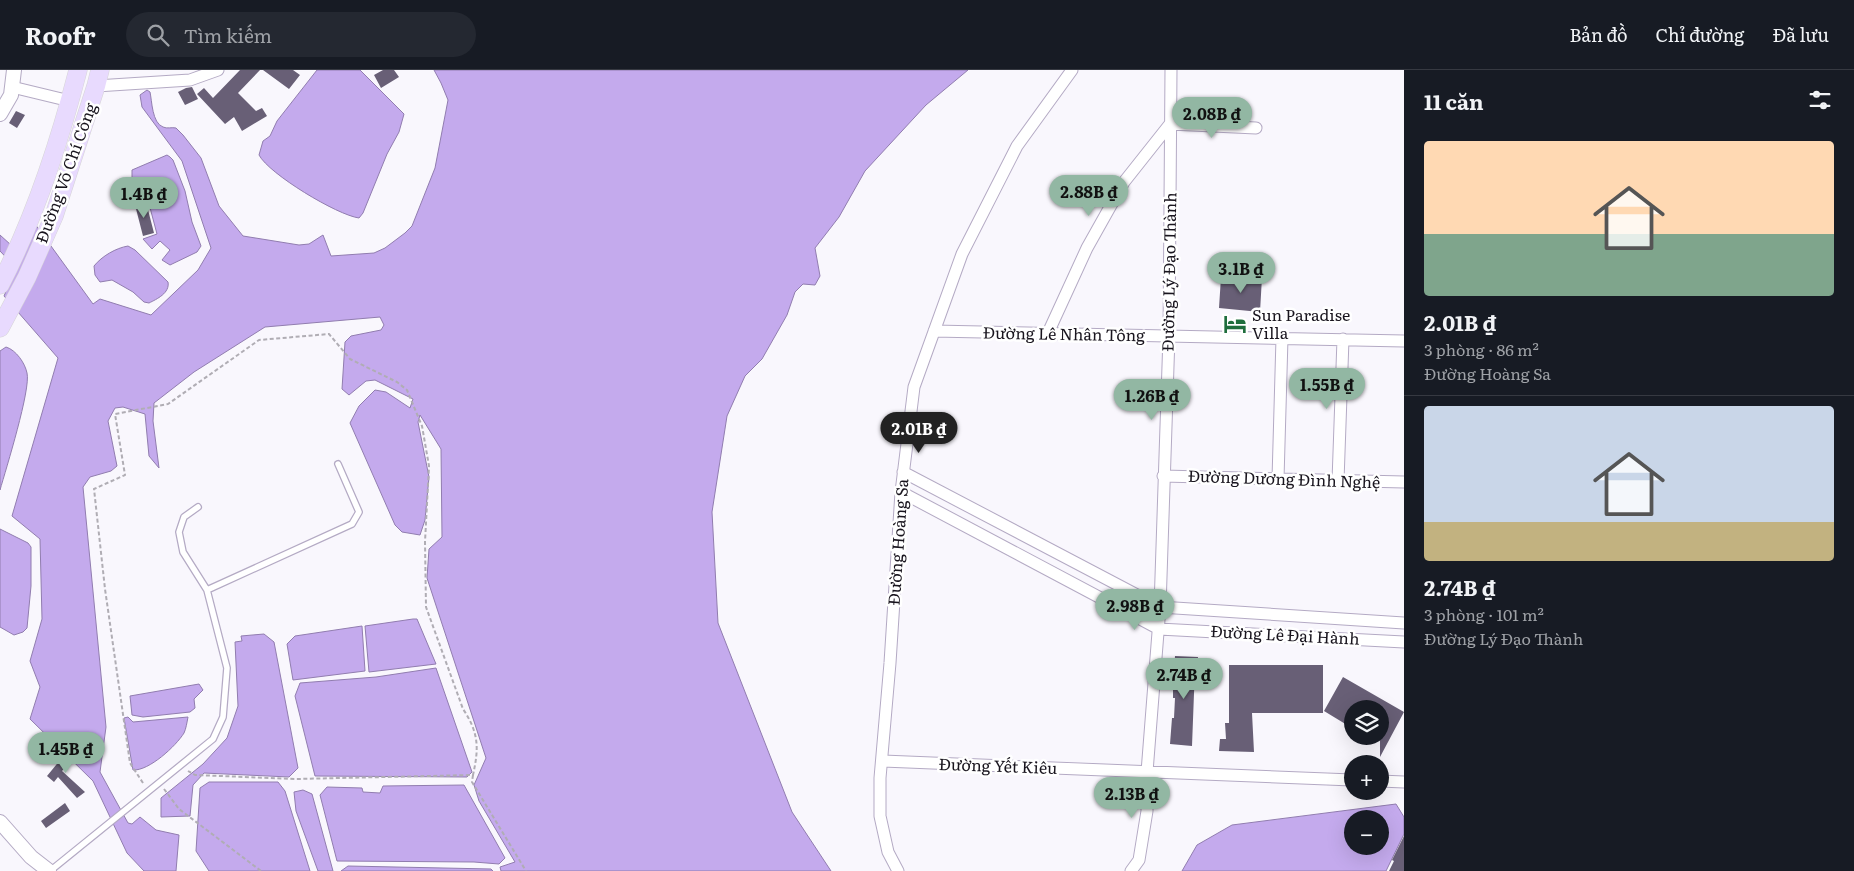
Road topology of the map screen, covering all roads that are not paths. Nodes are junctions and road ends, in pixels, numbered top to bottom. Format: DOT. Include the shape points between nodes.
graph roads {
  1 [pos="14,70"];
  2 [pos="78,70"];
  3 [pos="218,70"];
  4 [pos="1072,70"];
  5 [pos="1171,70"];
  6 [pos="98,78"];
  7 [pos="12,87"];
  8 [pos="70,101"];
  9 [pos="0,114"];
  10 [pos="1170,124"];
  11 [pos="1256,128"];
  12 [pos="0,285"];
  13 [pos="0,328"];
  14 [pos="934,331"];
  15 [pos="1048,333"];
  16 [pos="1168,336"];
  17 [pos="1282,338"];
  18 [pos="1343,339"];
  19 [pos="1404,341"];
  20 [pos="338,464"];
  21 [pos="904,472"];
  22 [pos="1163,476"];
  23 [pos="1278,479"];
  24 [pos="1338,480"];
  25 [pos="1404,482"];
  26 [pos="901,492"];
  27 [pos="198,507"];
  28 [pos="206,590"];
  29 [pos="1160,607"];
  30 [pos="1404,623"];
  31 [pos="1159,629"];
  32 [pos="1404,642"];
  33 [pos="883,761"];
  34 [pos="1147,772"];
  35 [pos="1344,780"];
  36 [pos="1389,781"];
  37 [pos="1404,782"];
  38 [pos="0,822"];
  39 [pos="49,871"];
  40 [pos="898,871"];
  41 [pos="1131,871"];
  1 -- 7 [label="street"];
  2 -- 8 [label="main road, Đường Võ Chí Công"];
  3 -- 6 [label="street" via="190,80"];
  4 -- 14 [label="street, Đường Hoàng Sa" via="1017,146 962,254"];
  5 -- 10 [label="street, Đường Lý Đạo Thành"];
  6 -- 13 [label="main road, Đường Võ Chí Công" via="54,216"];
  7 -- 8 [label="street"];
  7 -- 9 [label="street"];
  8 -- 12 [label="main road, Đường Võ Chí Công" via="28,226"];
  10 -- 11 [label="street"];
  10 -- 15 [label="street" via="1124,182 1087,248"];
  10 -- 16 [label="street, Đường Lý Đạo Thành"];
  14 -- 15 [label="street, Đường Lê Nhân Tông"];
  14 -- 21 [label="street, Đường Hoàng Sa" via="914,387"];
  15 -- 16 [label="street, Đường Lê Nhân Tông"];
  16 -- 17 [label="street, Đường Lê Nhân Tông"];
  16 -- 22 [label="street, Đường Lý Đạo Thành"];
  17 -- 18 [label="street, Đường Lê Nhân Tông"];
  17 -- 23 [label="street"];
  18 -- 19 [label="street, Đường Lê Nhân Tông"];
  18 -- 24 [label="street"];
  20 -- 28 [label="lane" via="359,512 352,524"];
  21 -- 26 [label="street, Đường Hoàng Sa"];
  21 -- 29 [label="street, Đường Lê Đại Hành"];
  22 -- 23 [label="street, Đường Dương Đình Nghệ"];
  22 -- 29 [label="street, Đường Lý Đạo Thành"];
  23 -- 24 [label="street, Đường Dương Đình Nghệ"];
  24 -- 25 [label="street, Đường Dương Đình Nghệ"];
  26 -- 31 [label="street, Đường Lê Đại Hành"];
  26 -- 33 [label="street, Đường Hoàng Sa"];
  27 -- 28 [label="lane" via="184,517 179,532 183,552"];
  28 -- 39 [label="lane" via="227,668 223,717 212,739"];
  29 -- 30 [label="street, Đường Lê Đại Hành"];
  29 -- 31 [label="street, Đường Lý Đạo Thành"];
  31 -- 32 [label="street, Đường Lê Đại Hành"];
  31 -- 34 [label="street, Đường Lý Đạo Thành"];
  33 -- 34 [label="street, Đường Yết Kiêu"];
  33 -- 40 [label="street, Đường Hoàng Sa" via="880,816 888,852"];
  34 -- 35 [label="street, Đường Yết Kiêu"];
  34 -- 41 [label="street" via="1147,811 1140,860"];
  36 -- 37 [label="street"];
  38 -- 39 [label="street" via="31,857"];
}
